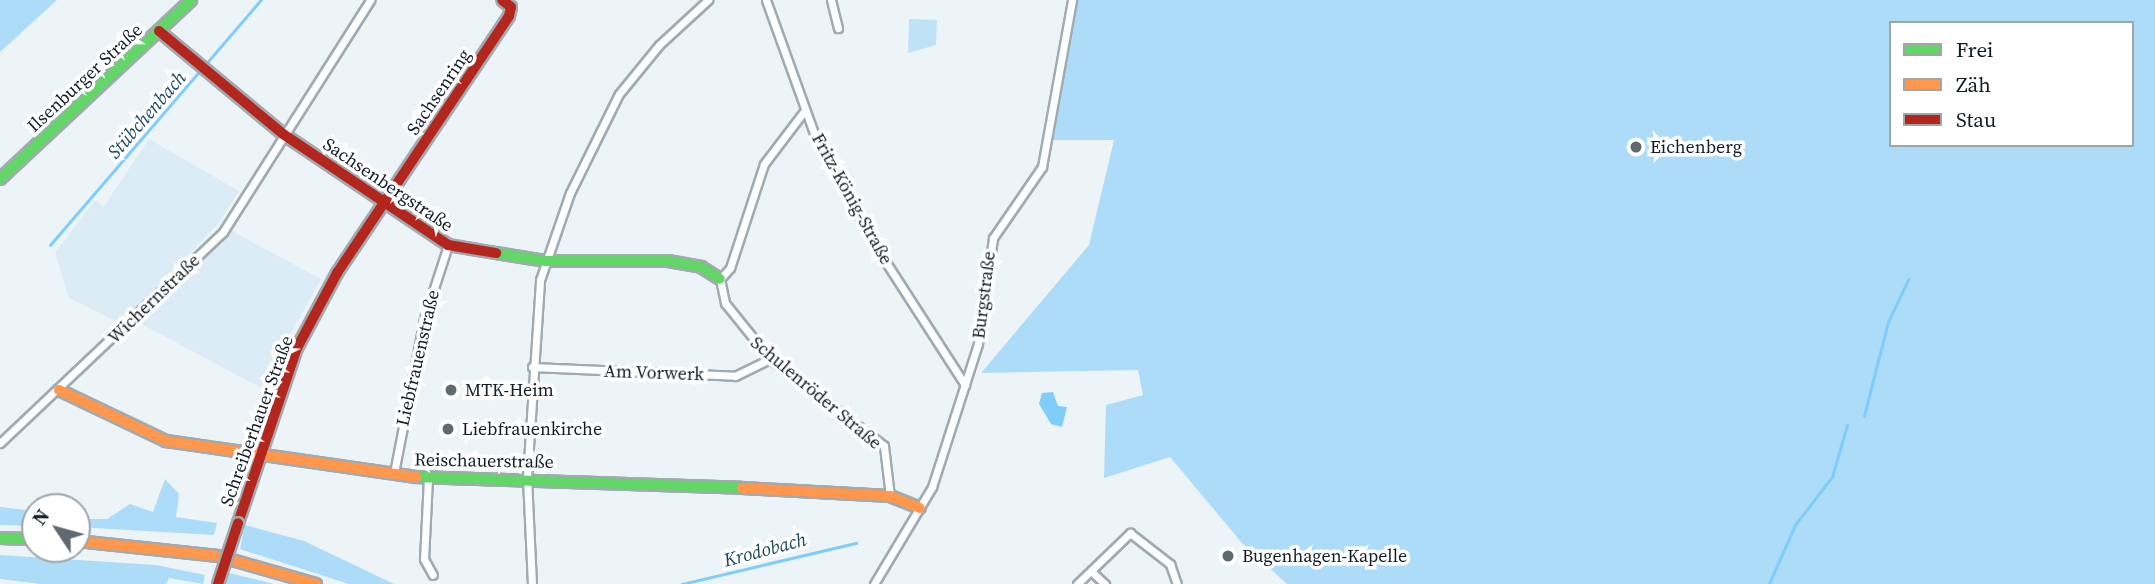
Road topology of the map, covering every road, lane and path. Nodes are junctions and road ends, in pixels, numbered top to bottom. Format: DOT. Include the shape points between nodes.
graph roads {
  1 [pos="191,0"];
  2 [pos="370,0"];
  3 [pos="502,0"];
  4 [pos="708,0"];
  5 [pos="766,0"];
  6 [pos="831,0"];
  7 [pos="1072,0"];
  8 [pos="838,28"];
  9 [pos="159,32"];
  10 [pos="804,110"];
  11 [pos="284,134"];
  12 [pos="0,179"];
  13 [pos="383,202"];
  14 [pos="448,245"];
  15 [pos="546,261"];
  16 [pos="720,279"];
  17 [pos="770,359"];
  18 [pos="532,368"];
  19 [pos="965,384"];
  20 [pos="59,390"];
  21 [pos="0,443"];
  22 [pos="261,454"];
  23 [pos="394,473"];
  24 [pos="527,477"];
  25 [pos="428,478"];
  26 [pos="890,496"];
  27 [pos="920,508"];
  28 [pos="0,538"];
  29 [pos="21,539"];
  30 [pos="91,542"];
  31 [pos="1092,572"];
  32 [pos="433,575"];
  33 [pos="218,584"];
  34 [pos="316,584"];
  35 [pos="532,584"];
  36 [pos="874,584"];
  37 [pos="1077,584"];
  38 [pos="1105,584"];
  39 [pos="1177,584"];
  1 -- 9 [label="main road, Ilsenburger Straße"];
  2 -- 11 [label="street"];
  3 -- 13 [label="main road, Sachsenring" via="511,7 509,16"];
  4 -- 15 [label="street" via="659,45 619,94 570,193"];
  5 -- 10 [label="street, Fritz-König-Straße"];
  6 -- 8 [label="street"];
  7 -- 19 [label="street, Burgstraße" via="1047,149 1038,175 987,251 985,304"];
  9 -- 11 [label="main road, Sachsenbergstraße" via="202,73"];
  9 -- 12 [label="main road, Ilsenburger Straße"];
  10 -- 16 [label="street" via="764,164 730,268"];
  10 -- 19 [label="street, Fritz-König-Straße" via="880,253"];
  11 -- 13 [label="main road, Sachsenbergstraße"];
  11 -- 20 [label="street, Wichernstraße" via="223,232"];
  13 -- 14 [label="main road, Sachsenbergstraße"];
  13 -- 22 [label="main road, Schreiberhauer Straße" via="298,348"];
  14 -- 15 [label="main road, Sachsenbergstraße"];
  14 -- 23 [label="street, Liebfrauenstraße" via="424,319"];
  15 -- 16 [label="main road, Sachsenbergstraße" via="668,261 701,267"];
  15 -- 18 [label="street" via="536,295"];
  16 -- 17 [label="street, Schulenröder Straße" via="725,303"];
  17 -- 18 [label="street, Am Vorwerk" via="736,376"];
  17 -- 26 [label="street, Schulenröder Straße" via="884,446"];
  18 -- 24 [label="street"];
  19 -- 27 [label="street, Burgstraße"];
  20 -- 21 [label="street, Wichernstraße"];
  20 -- 22 [label="main road, Reischauerstraße" via="140,433"];
  22 -- 23 [label="main road, Reischauerstraße"];
  22 -- 33 [label="main road, Schreiberhauer Straße, bridge"];
  23 -- 25 [label="main road, Reischauerstraße"];
  24 -- 25 [label="main road, Reischauerstraße"];
  24 -- 26 [label="main road, Reischauerstraße"];
  24 -- 35 [label="street"];
  25 -- 32 [label="street" via="424,558"];
  26 -- 27 [label="main road, Reischauerstraße"];
  27 -- 36 [label="street, Burgstraße" via="884,558"];
  28 -- 29 [label="main road"];
  30 -- 34 [label="main road" via="197,553"];
  31 -- 37 [label="street"];
  31 -- 38 [label="street"];
  31 -- 39 [label="street" via="1130,533 1170,564"];
}
